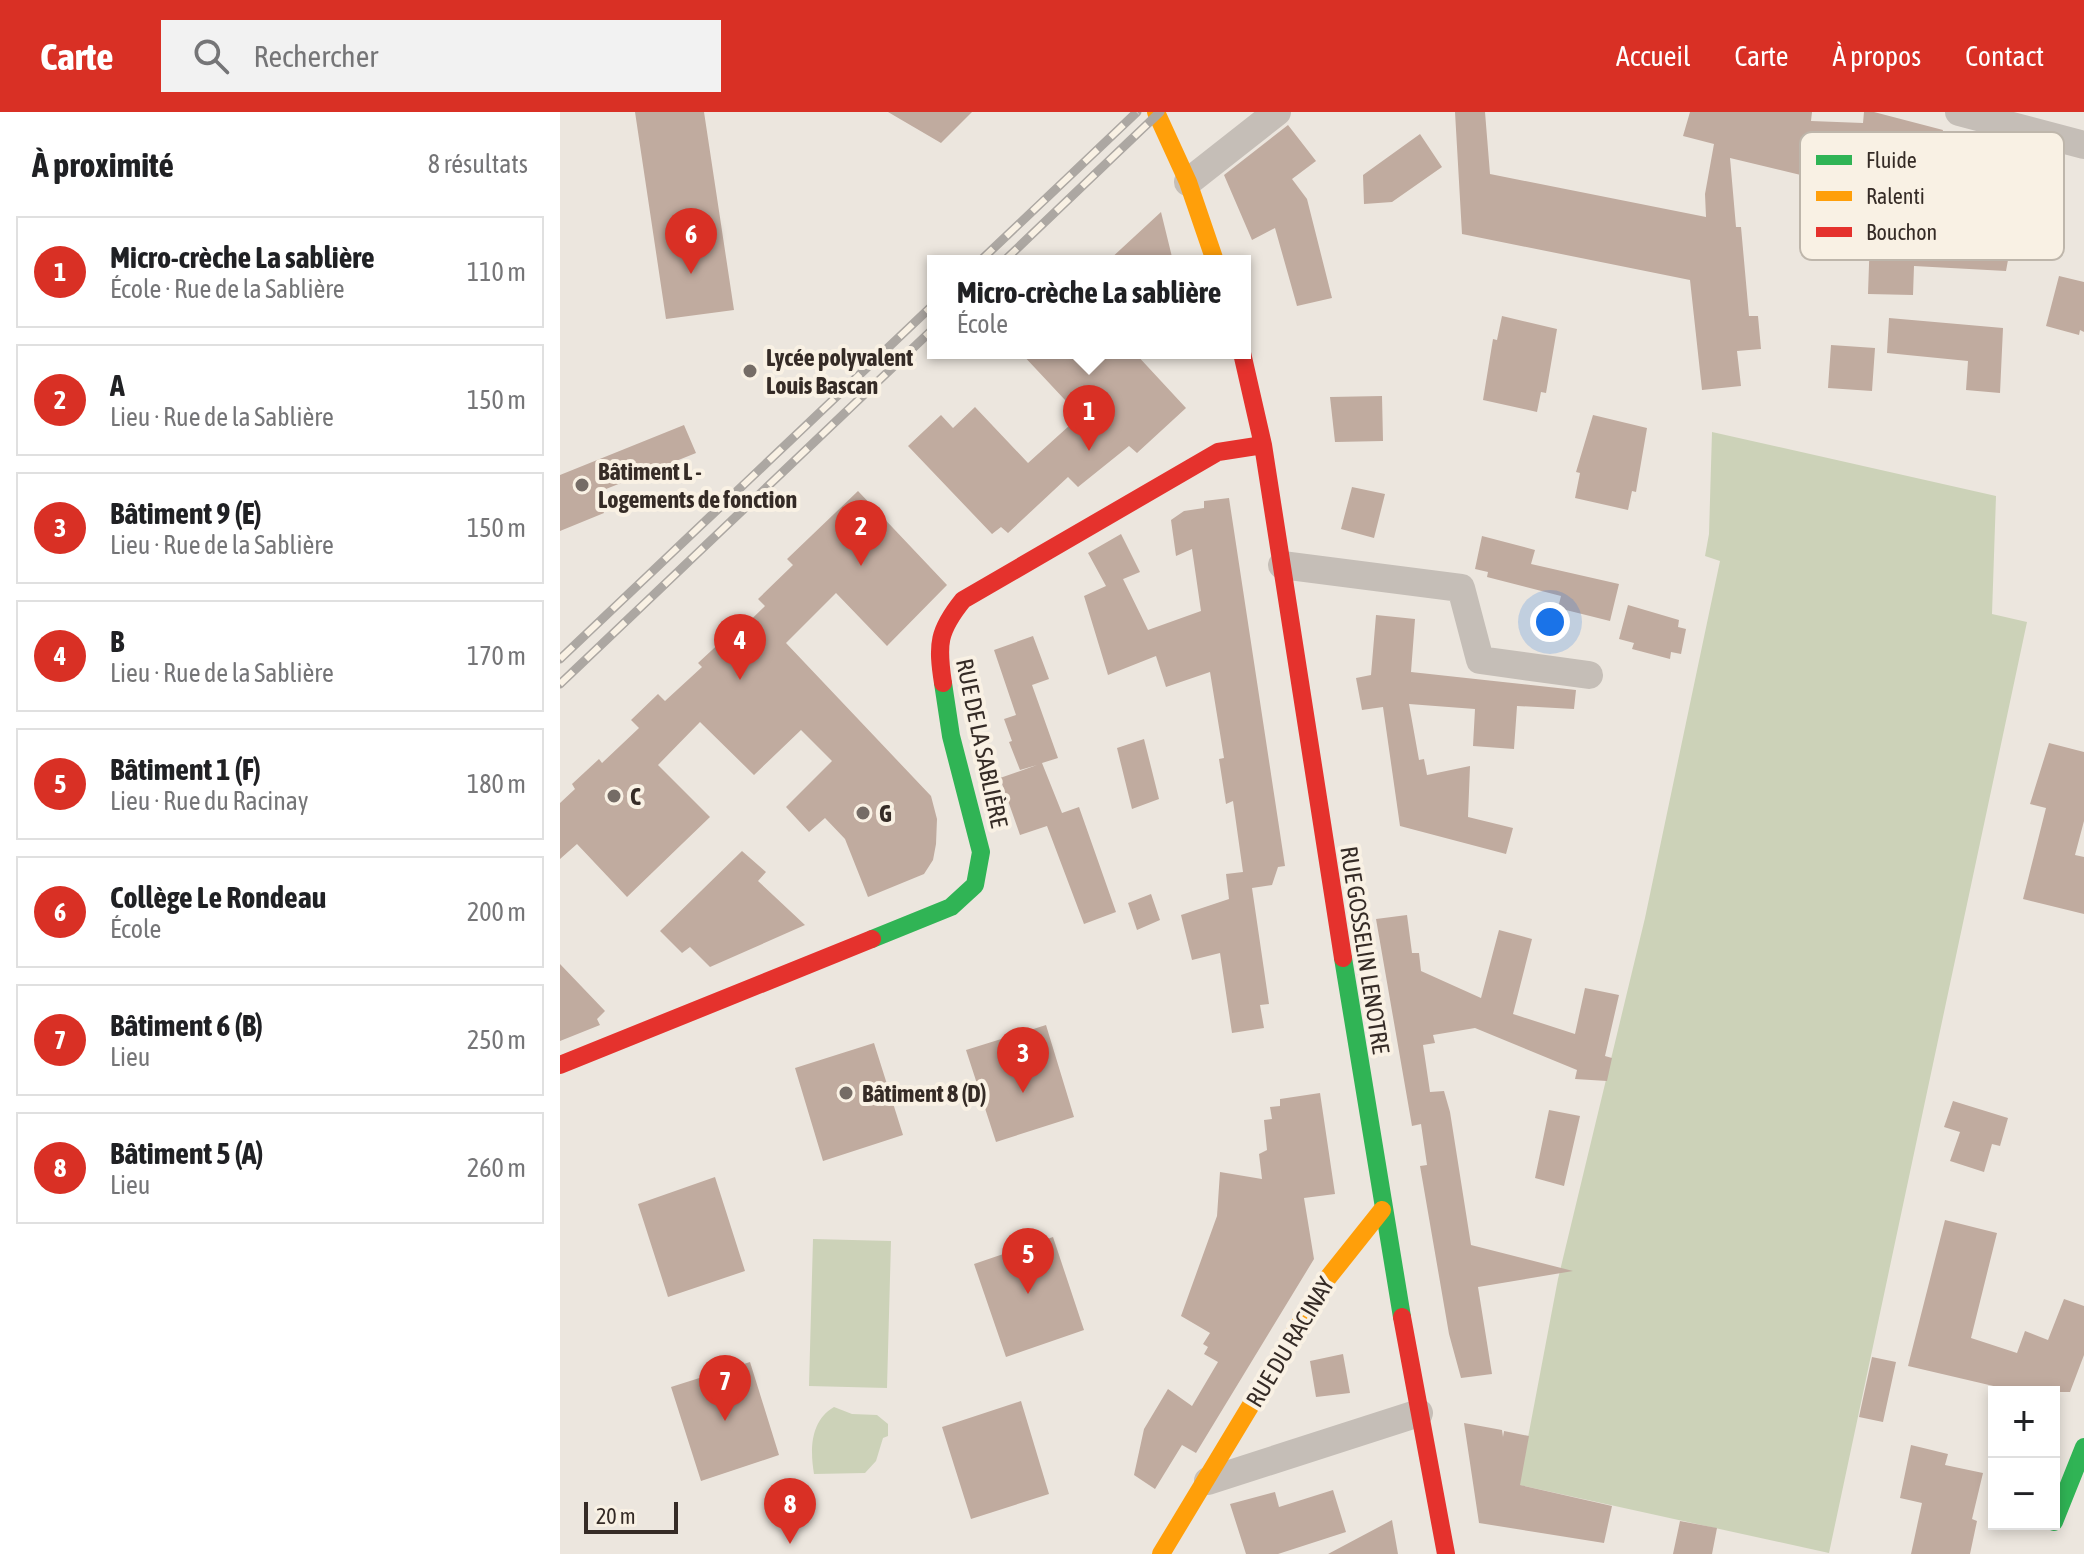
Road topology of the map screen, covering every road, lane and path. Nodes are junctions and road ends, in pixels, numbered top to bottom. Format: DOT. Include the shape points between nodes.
graph roads {
  1 [pos="1156,112"];
  2 [pos="1277,112"];
  3 [pos="1959,112"];
  4 [pos="2035,132"];
  5 [pos="2064,140"];
  6 [pos="2084,145"];
  7 [pos="1188,182"];
  8 [pos="1213,255"];
  9 [pos="1243,359"];
  10 [pos="1263,445"];
  11 [pos="1282,565"];
  12 [pos="1589,675"];
  13 [pos="560,1065"];
  14 [pos="1382,1210"];
  15 [pos="1419,1413"];
  16 [pos="2084,1447"];
  17 [pos="1208,1481"];
  18 [pos="2060,1508"];
  19 [pos="2051,1530"];
  20 [pos="2045,1544"];
  21 [pos="1161,1554"];
  22 [pos="1446,1554"];
  1 -- 7 [label="main road"];
  2 -- 7 [label="street"];
  3 -- 4 [label="street"];
  5 -- 6 [label="street"];
  7 -- 8 [label="main road"];
  9 -- 10 [label="main road, RUE GOSSELIN LENOTRE"];
  10 -- 11 [label="main road, RUE GOSSELIN LENOTRE"];
  10 -- 13 [label="main road, RUE DE LA SABLIÈRE" via="1218,452 963,600 945,622 938,648 951,736 981,852 975,885 951,907"];
  11 -- 12 [label="street" via="1461,588 1480,660"];
  11 -- 14 [label="main road, RUE GOSSELIN LENOTRE"];
  14 -- 15 [label="main road, RUE GOSSELIN LENOTRE"];
  14 -- 17 [label="main road, RUE DU RACINAY" via="1327,1279"];
  15 -- 17 [label="street"];
  15 -- 22 [label="main road, RUE GOSSELIN LENOTRE"];
  16 -- 18 [label="main road"];
  17 -- 21 [label="main road, RUE DU RACINAY"];
  19 -- 20 [label="main road"];
}
